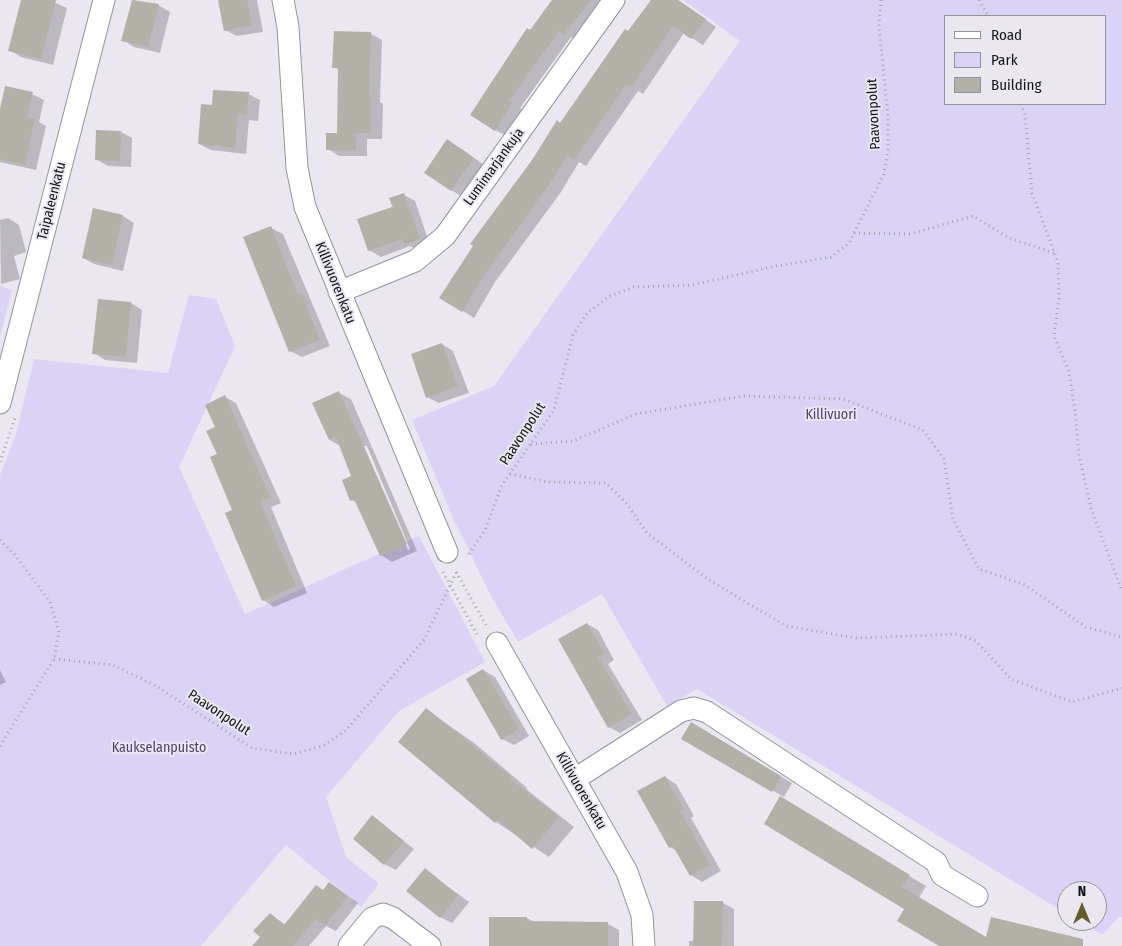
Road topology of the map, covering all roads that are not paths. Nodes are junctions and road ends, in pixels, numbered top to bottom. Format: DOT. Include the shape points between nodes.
graph roads {
  1 [pos="104,0"];
  2 [pos="283,0"];
  3 [pos="614,0"];
  4 [pos="338,292"];
  5 [pos="0,403"];
  6 [pos="458,558"];
  7 [pos="497,643"];
  8 [pos="575,779"];
  9 [pos="977,896"];
  10 [pos="349,946"];
  11 [pos="430,946"];
  12 [pos="644,946"];
  1 -- 5 [label="street, Taipaleenkatu"];
  2 -- 4 [label="street, Killivuorenkatu" via="288,27 297,168 305,207"];
  3 -- 4 [label="street, Lumimarjankuja" via="445,236 414,261"];
  4 -- 6 [label="street, Killivuorenkatu"];
  7 -- 8 [label="street, Killivuorenkatu"];
  8 -- 9 [label="street" via="682,711 694,708 707,712 936,862 942,875"];
  8 -- 12 [label="street, Killivuorenkatu" via="627,872 642,915"];
  10 -- 11 [label="street" via="372,918 383,914"];
}
